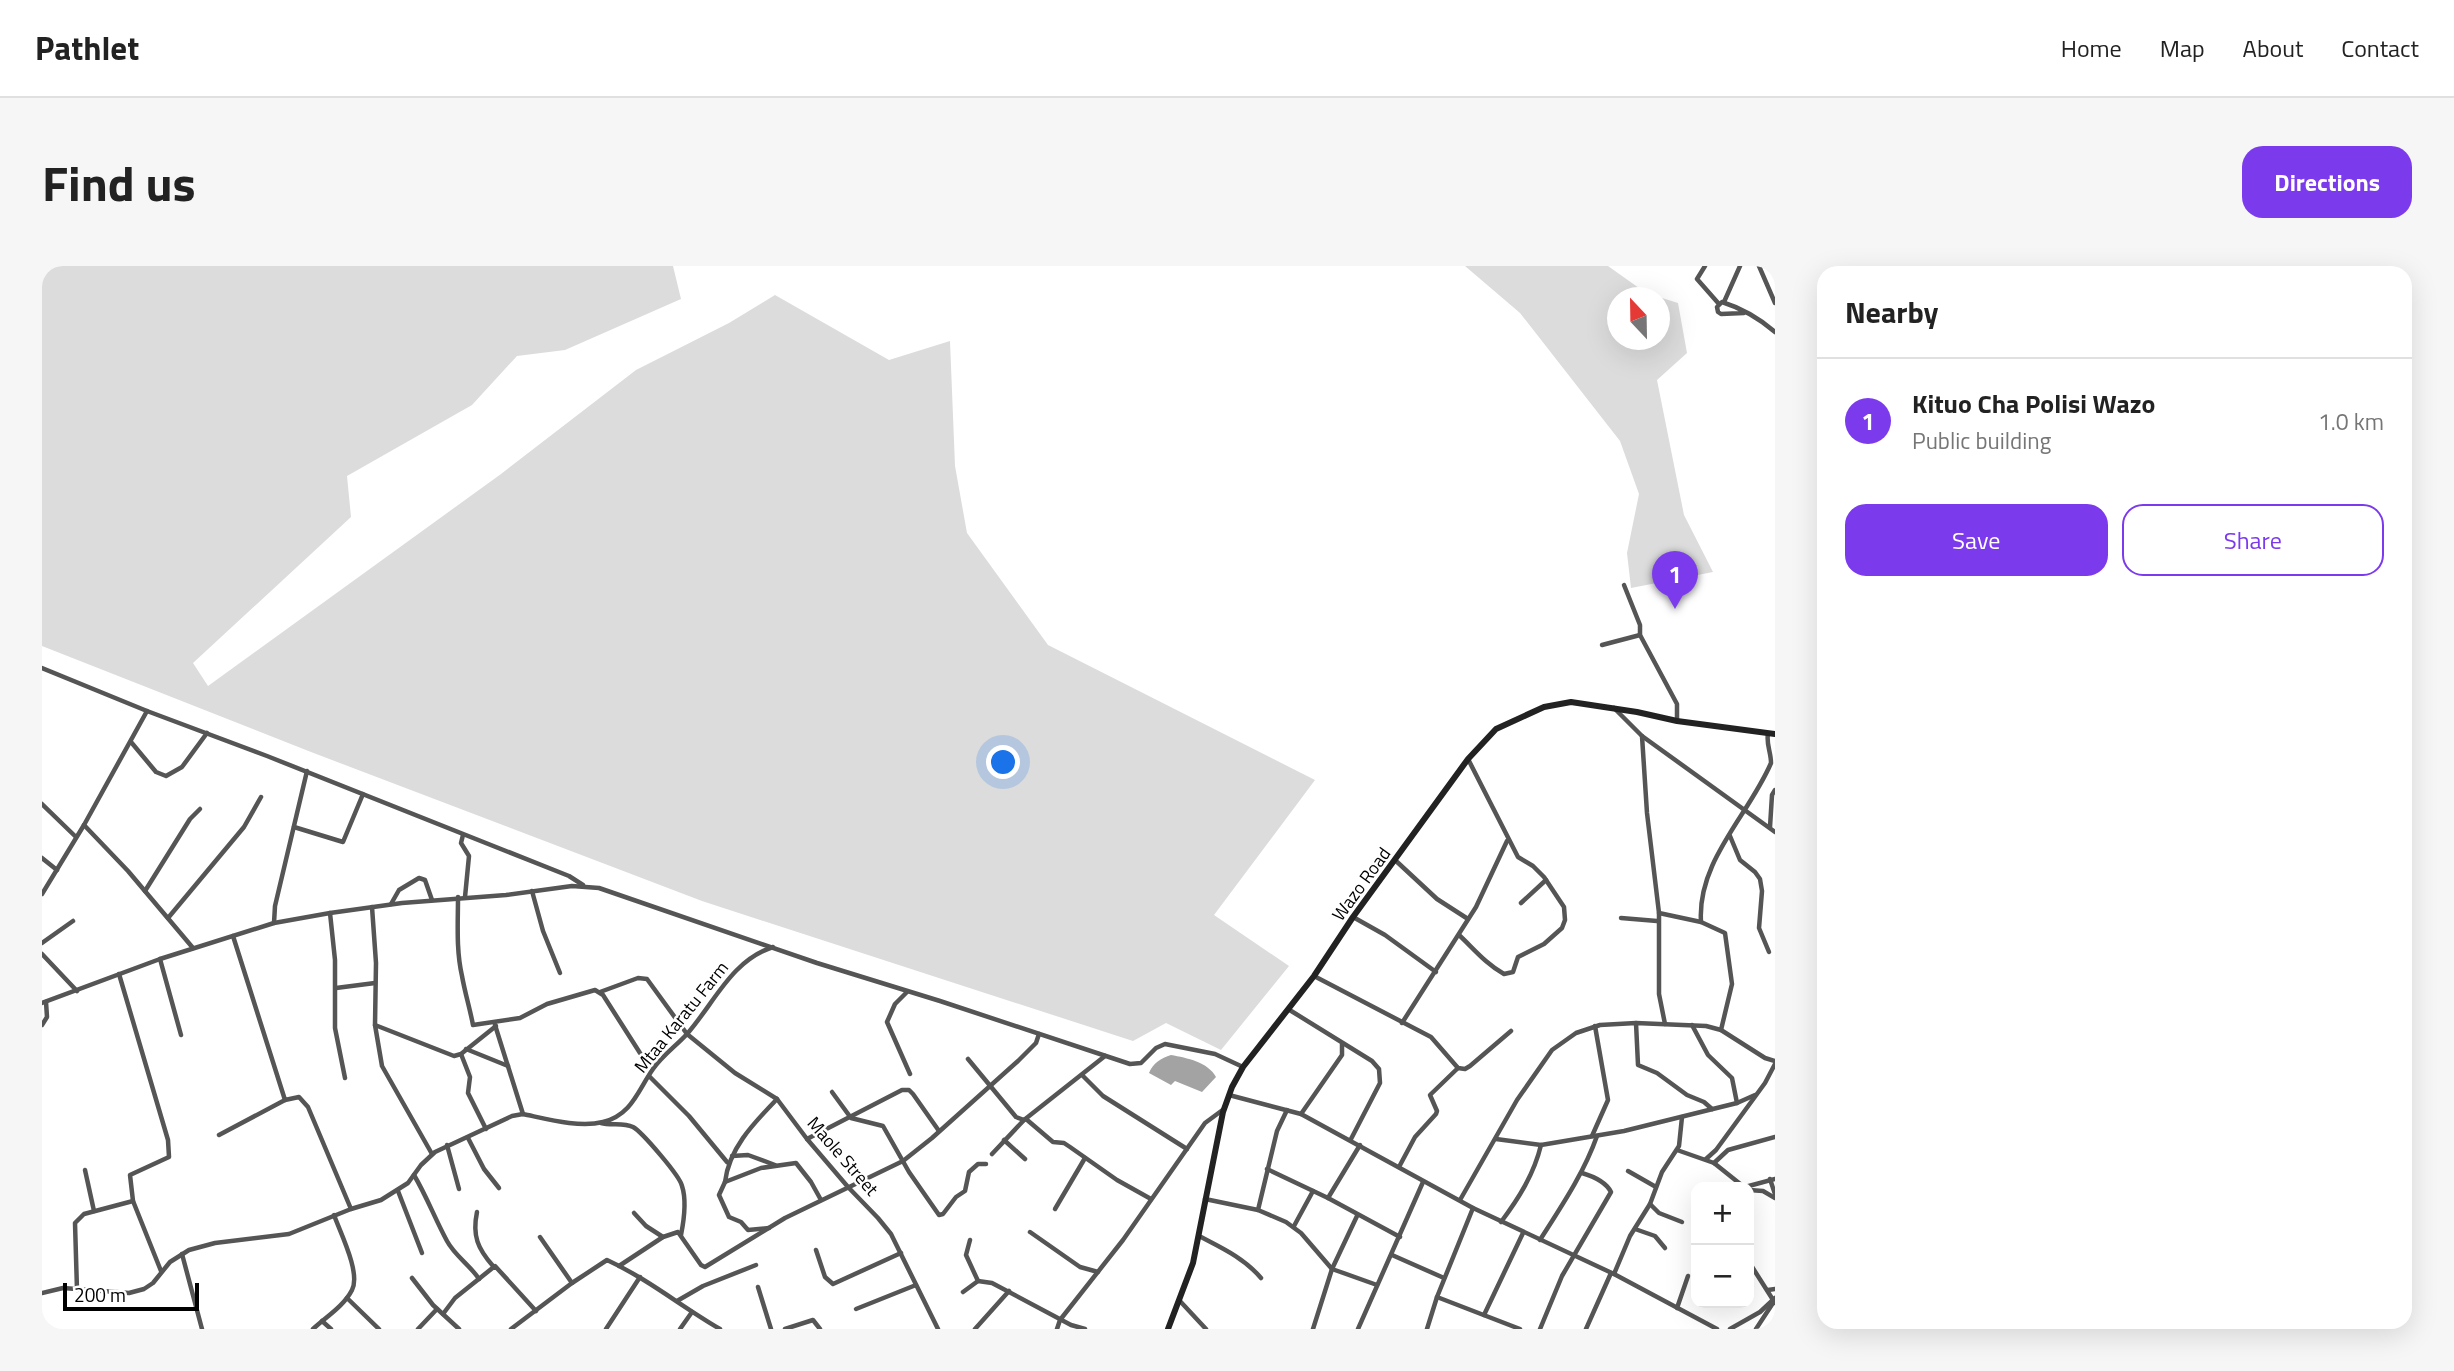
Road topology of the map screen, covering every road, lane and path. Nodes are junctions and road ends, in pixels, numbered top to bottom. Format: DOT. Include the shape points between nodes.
graph roads {
  1 [pos="1705,266"];
  2 [pos="1740,266"];
  3 [pos="1759,266"];
  4 [pos="1721,303"];
  5 [pos="1775,303"];
  6 [pos="1744,313"];
  7 [pos="1775,332"];
  8 [pos="1624,585"];
  9 [pos="1640,635"];
  10 [pos="1602,645"];
  11 [pos="42,668"];
  12 [pos="1613,707"];
  13 [pos="147,711"];
  14 [pos="1677,721"];
  15 [pos="207,733"];
  16 [pos="1772,734"];
  17 [pos="1642,736"];
  18 [pos="131,742"];
  19 [pos="1773,755"];
  20 [pos="1468,759"];
  21 [pos="307,771"];
  22 [pos="1775,790"];
  23 [pos="363,794"];
  24 [pos="261,797"];
  25 [pos="42,804"];
  26 [pos="200,809"];
  27 [pos="1745,809"];
  28 [pos="84,825"];
  29 [pos="294,827"];
  30 [pos="1770,827"];
  31 [pos="1775,832"];
  32 [pos="463,835"];
  33 [pos="1730,835"];
  34 [pos="76,837"];
  35 [pos="1507,840"];
  36 [pos="42,858"];
  37 [pos="1395,860"];
  38 [pos="57,870"];
  39 [pos="1546,880"];
  40 [pos="584,885"];
  41 [pos="145,891"];
  42 [pos="531,891"];
  43 [pos="42,894"];
  44 [pos="458,897"];
  45 [pos="465,897"];
  46 [pos="432,900"];
  47 [pos="1521,903"];
  48 [pos="390,904"];
  49 [pos="372,907"];
  50 [pos="330,913"];
  51 [pos="1659,913"];
  52 [pos="1353,917"];
  53 [pos="168,918"];
  54 [pos="1620,918"];
  55 [pos="1468,919"];
  56 [pos="73,921"];
  57 [pos="1657,921"];
  58 [pos="1701,922"];
  59 [pos="274,923"];
  60 [pos="1459,935"];
  61 [pos="233,936"];
  62 [pos="42,943"];
  63 [pos="774,947"];
  64 [pos="193,948"];
  65 [pos="1769,952"];
  66 [pos="42,954"];
  67 [pos="160,959"];
  68 [pos="1436,972"];
  69 [pos="560,973"];
  70 [pos="119,974"];
  71 [pos="1314,976"];
  72 [pos="375,983"];
  73 [pos="336,988"];
  74 [pos="895,988"];
  75 [pos="77,991"];
  76 [pos="600,992"];
  77 [pos="906,992"];
  78 [pos="44,1003"];
  79 [pos="895,1004"];
  80 [pos="1287,1008"];
  81 [pos="1402,1023"];
  82 [pos="1636,1023"];
  83 [pos="495,1024"];
  84 [pos="1665,1024"];
  85 [pos="42,1025"];
  86 [pos="375,1025"];
  87 [pos="1692,1025"];
  88 [pos="1595,1026"];
  89 [pos="1721,1030"];
  90 [pos="1511,1031"];
  91 [pos="687,1034"];
  92 [pos="1039,1034"];
  93 [pos="181,1035"];
  94 [pos="1341,1043"];
  95 [pos="466,1049"];
  96 [pos="461,1054"];
  97 [pos="1105,1056"];
  98 [pos="968,1059"];
  99 [pos="1775,1063"];
  100 [pos="508,1066"];
  101 [pos="654,1067"];
  102 [pos="1243,1067"];
  103 [pos="1458,1068"];
  104 [pos="910,1074"];
  105 [pos="649,1076"];
  106 [pos="1083,1076"];
  107 [pos="345,1078"];
  108 [pos="991,1086"];
  109 [pos="832,1092"];
  110 [pos="1229,1095"];
  111 [pos="1755,1096"];
  112 [pos="777,1099"];
  113 [pos="285,1100"];
  114 [pos="1737,1103"];
  115 [pos="1224,1108"];
  116 [pos="1712,1109"];
  117 [pos="1286,1110"];
  118 [pos="523,1114"];
  119 [pos="1301,1115"];
  120 [pos="849,1116"];
  121 [pos="1682,1118"];
  122 [pos="1025,1120"];
  123 [pos="600,1123"];
  124 [pos="486,1129"];
  125 [pos="939,1131"];
  126 [pos="219,1136"];
  127 [pos="1594,1136"];
  128 [pos="1775,1137"];
  129 [pos="468,1138"];
  130 [pos="807,1139"];
  131 [pos="1496,1139"];
  132 [pos="1004,1140"];
  133 [pos="1351,1140"];
  134 [pos="447,1145"];
  135 [pos="1360,1145"];
  136 [pos="1541,1145"];
  137 [pos="1187,1149"];
  138 [pos="1677,1150"];
  139 [pos="432,1154"];
  140 [pos="992,1154"];
  141 [pos="732,1156"];
  142 [pos="1085,1158"];
  143 [pos="1025,1159"];
  144 [pos="1706,1159"];
  145 [pos="903,1161"];
  146 [pos="727,1162"];
  147 [pos="1714,1163"];
  148 [pos="986,1164"];
  149 [pos="776,1165"];
  150 [pos="1399,1167"];
  151 [pos="1267,1169"];
  152 [pos="85,1170"];
  153 [pos="1628,1171"];
  154 [pos="1581,1173"];
  155 [pos="414,1175"];
  156 [pos="1772,1179"];
  157 [pos="725,1182"];
  158 [pos="1423,1182"];
  159 [pos="1738,1182"];
  160 [pos="1754,1184"];
  161 [pos="848,1187"];
  162 [pos="1656,1187"];
  163 [pos="499,1188"];
  164 [pos="459,1189"];
  165 [pos="398,1191"];
  166 [pos="1313,1191"];
  167 [pos="1754,1191"];
  168 [pos="1775,1196"];
  169 [pos="1328,1198"];
  170 [pos="1151,1199"];
  171 [pos="1205,1199"];
  172 [pos="821,1200"];
  173 [pos="133,1201"];
  174 [pos="1460,1201"];
  175 [pos="1650,1204"];
  176 [pos="1473,1208"];
  177 [pos="351,1209"];
  178 [pos="1055,1209"];
  179 [pos="1258,1210"];
  180 [pos="94,1211"];
  181 [pos="477,1213"];
  182 [pos="634,1213"];
  183 [pos="334,1215"];
  184 [pos="1357,1216"];
  185 [pos="1501,1222"];
  186 [pos="1682,1222"];
  187 [pos="1294,1226"];
  188 [pos="770,1228"];
  189 [pos="1635,1229"];
  190 [pos="1030,1232"];
  191 [pos="1523,1233"];
  192 [pos="681,1235"];
  193 [pos="1198,1236"];
  194 [pos="540,1237"];
  195 [pos="663,1237"];
  196 [pos="1400,1237"];
  197 [pos="970,1240"];
  198 [pos="1540,1240"];
  199 [pos="1665,1248"];
  200 [pos="816,1250"];
  201 [pos="422,1253"];
  202 [pos="901,1253"];
  203 [pos="182,1254"];
  204 [pos="1392,1255"];
  205 [pos="1573,1256"];
  206 [pos="756,1265"];
  207 [pos="493,1266"];
  208 [pos="619,1266"];
  209 [pos="1332,1269"];
  210 [pos="1754,1269"];
  211 [pos="161,1271"];
  212 [pos="1098,1272"];
  213 [pos="1613,1274"];
  214 [pos="1688,1276"];
  215 [pos="640,1277"];
  216 [pos="1444,1278"];
  217 [pos="412,1279"];
  218 [pos="479,1279"];
  219 [pos="1261,1279"];
  220 [pos="978,1281"];
  221 [pos="572,1283"];
  222 [pos="916,1284"];
  223 [pos="1377,1285"];
  224 [pos="758,1287"];
  225 [pos="1775,1289"];
  226 [pos="77,1290"];
  227 [pos="1768,1290"];
  228 [pos="1009,1291"];
  229 [pos="963,1292"];
  230 [pos="42,1293"];
  231 [pos="1437,1297"];
  232 [pos="346,1298"];
  233 [pos="1178,1299"];
  234 [pos="677,1301"];
  235 [pos="1774,1301"];
  236 [pos="1677,1308"];
  237 [pos="437,1309"];
  238 [pos="856,1309"];
  239 [pos="536,1311"];
  240 [pos="692,1312"];
  241 [pos="443,1314"];
  242 [pos="1483,1315"];
  243 [pos="1060,1320"];
  244 [pos="322,1321"];
  245 [pos="513,1328"];
  246 [pos="202,1329"];
  247 [pos="313,1329"];
  248 [pos="331,1329"];
  249 [pos="379,1329"];
  250 [pos="418,1329"];
  251 [pos="459,1329"];
  252 [pos="606,1329"];
  253 [pos="680,1329"];
  254 [pos="720,1329"];
  255 [pos="771,1329"];
  256 [pos="785,1329"];
  257 [pos="820,1329"];
  258 [pos="938,1329"];
  259 [pos="975,1329"];
  260 [pos="1057,1329"];
  261 [pos="1085,1329"];
  262 [pos="1168,1329"];
  263 [pos="1206,1329"];
  264 [pos="1313,1329"];
  265 [pos="1358,1329"];
  266 [pos="1427,1329"];
  267 [pos="1520,1329"];
  268 [pos="1540,1329"];
  269 [pos="1586,1329"];
  270 [pos="1717,1329"];
  271 [pos="1730,1329"];
  272 [pos="1756,1329"];
  1 -- 4 [label="street" via="1697,279"];
  2 -- 4 [label="street"];
  3 -- 5 [label="street"];
  4 -- 6 [label="street"];
  4 -- 6 [label="street" via="1717,309 1721,314"];
  6 -- 7 [label="street"];
  8 -- 9 [label="street"];
  9 -- 10 [label="street"];
  9 -- 14 [label="street" via="1677,704"];
  11 -- 13 [label="street"];
  12 -- 14 [label="main road, Wazo Road"];
  12 -- 17 [label="street"];
  12 -- 20 [label="main road, Wazo Road" via="1571,702 1544,708 1496,729"];
  13 -- 15 [label="street"];
  13 -- 18 [label="street"];
  14 -- 16 [label="main road, Wazo Road"];
  15 -- 18 [label="street" via="182,767 166,776 156,772"];
  15 -- 21 [label="street"];
  16 -- 19 [label="street" via="1767,741"];
  17 -- 27 [label="street"];
  17 -- 51 [label="street"];
  18 -- 28 [label="street"];
  19 -- 27 [label="street"];
  20 -- 35 [label="street"];
  20 -- 37 [label="main road, Wazo Road"];
  21 -- 23 [label="street"];
  21 -- 29 [label="street"];
  22 -- 30 [label="street"];
  23 -- 29 [label="street" via="343,842"];
  23 -- 32 [label="street"];
  24 -- 53 [label="street" via="244,827"];
  25 -- 34 [label="street"];
  26 -- 41 [label="street"];
  27 -- 30 [label="street"];
  27 -- 33 [label="street"];
  28 -- 34 [label="street"];
  28 -- 41 [label="street"];
  29 -- 59 [label="street"];
  30 -- 31 [label="street"];
  32 -- 40 [label="street"];
  32 -- 45 [label="street" via="461,843 469,856"];
  33 -- 58 [label="street" via="1704,888"];
  33 -- 65 [label="street" via="1741,860 1760,879 1759,928"];
  34 -- 38 [label="street"];
  35 -- 39 [label="street" via="1518,857"];
  35 -- 55 [label="street"];
  36 -- 38 [label="street"];
  37 -- 52 [label="main road, Wazo Road"];
  37 -- 55 [label="street" via="1437,899"];
  38 -- 43 [label="street"];
  39 -- 47 [label="street"];
  39 -- 60 [label="street" via="1564,907 1565,920 1554,936 1518,957 1513,972 1504,974 1491,967"];
  40 -- 42 [label="street"];
  40 -- 63 [label="street"];
  41 -- 53 [label="street"];
  42 -- 45 [label="street"];
  42 -- 69 [label="street"];
  44 -- 45 [label="street"];
  44 -- 46 [label="street"];
  44 -- 83 [label="street" via="461,975 471,1023"];
  46 -- 48 [label="street"];
  46 -- 48 [label="street" via="425,880 419,878 399,890"];
  48 -- 49 [label="street"];
  49 -- 50 [label="street"];
  49 -- 72 [label="street"];
  50 -- 59 [label="street"];
  50 -- 73 [label="street"];
  51 -- 57 [label="street"];
  51 -- 58 [label="street"];
  52 -- 68 [label="street"];
  52 -- 71 [label="main road, Wazo Road"];
  53 -- 64 [label="street"];
  54 -- 57 [label="street"];
  55 -- 60 [label="street"];
  56 -- 62 [label="street"];
  57 -- 84 [label="street" via="1659,994"];
  58 -- 89 [label="street" via="1723,930 1726,936 1732,984"];
  59 -- 61 [label="street"];
  60 -- 68 [label="street"];
  61 -- 64 [label="street"];
  61 -- 113 [label="street"];
  63 -- 74 [label="street"];
  63 -- 91 [label="street, Mtaa Karatu Farm" via="740,966"];
  64 -- 67 [label="street"];
  66 -- 75 [label="street"];
  67 -- 70 [label="street"];
  67 -- 93 [label="street"];
  68 -- 81 [label="street"];
  70 -- 75 [label="street"];
  70 -- 173 [label="street" via="170,1154 130,1175"];
  71 -- 80 [label="main road, Wazo Road"];
  71 -- 81 [label="street"];
  72 -- 73 [label="street"];
  72 -- 86 [label="street"];
  73 -- 107 [label="street" via="335,1027"];
  74 -- 77 [label="street"];
  74 -- 79 [label="street"];
  75 -- 78 [label="street"];
  76 -- 83 [label="street" via="574,995"];
  76 -- 91 [label="street, Maole Street" via="638,978 648,979"];
  76 -- 101 [label="street"];
  77 -- 79 [label="street"];
  77 -- 92 [label="street"];
  78 -- 85 [label="street" via="47,1017"];
  79 -- 104 [label="street" via="887,1021"];
  80 -- 94 [label="street"];
  80 -- 102 [label="main road, Wazo Road"];
  81 -- 103 [label="street" via="1430,1037"];
  82 -- 84 [label="street"];
  82 -- 88 [label="street"];
  82 -- 116 [label="street" via="1638,1065"];
  83 -- 95 [label="street"];
  83 -- 100 [label="street"];
  84 -- 87 [label="street"];
  86 -- 96 [label="street" via="449,1055"];
  86 -- 139 [label="street" via="382,1066"];
  87 -- 89 [label="street"];
  87 -- 114 [label="street" via="1711,1059 1732,1078"];
  88 -- 127 [label="street" via="1608,1100"];
  88 -- 131 [label="street" via="1552,1051"];
  89 -- 99 [label="street"];
  90 -- 103 [label="street" via="1470,1066"];
  91 -- 101 [label="street, Mtaa Karatu Farm"];
  91 -- 112 [label="street, Maole Street" via="735,1073"];
  92 -- 97 [label="street"];
  92 -- 108 [label="street"];
  94 -- 119 [label="street" via="1342,1055"];
  94 -- 133 [label="street" via="1372,1060 1381,1076"];
  95 -- 96 [label="street"];
  95 -- 100 [label="street"];
  96 -- 124 [label="street" via="470,1077 468,1093"];
  97 -- 102 [label="street" via="1135,1065 1160,1045 1170,1044 1215,1054"];
  97 -- 106 [label="street"];
  98 -- 108 [label="street"];
  99 -- 111 [label="street"];
  100 -- 118 [label="street"];
  101 -- 105 [label="street, Mtaa Karatu Farm"];
  102 -- 110 [label="main road, Wazo Road"];
  103 -- 150 [label="street" via="1430,1095 1436,1114 1415,1137"];
  105 -- 123 [label="street, Mtaa Karatu Farm" via="625,1112"];
  105 -- 146 [label="street"];
  106 -- 122 [label="street"];
  106 -- 137 [label="street" via="1103,1096"];
  108 -- 122 [label="street" via="1016,1117"];
  108 -- 125 [label="street"];
  109 -- 120 [label="street"];
  110 -- 115 [label="main road, Wazo Road"];
  110 -- 117 [label="street"];
  111 -- 114 [label="street"];
  111 -- 144 [label="street"];
  112 -- 130 [label="street, Maole Street"];
  112 -- 141 [label="street"];
  113 -- 126 [label="street"];
  113 -- 177 [label="street" via="299,1097 308,1107"];
  114 -- 116 [label="street"];
  115 -- 137 [label="street" via="1205,1123"];
  115 -- 171 [label="main road, Wazo Road"];
  116 -- 121 [label="street"];
  117 -- 119 [label="street"];
  117 -- 151 [label="street"];
  118 -- 123 [label="street"];
  118 -- 124 [label="street"];
  119 -- 133 [label="street"];
  120 -- 125 [label="street" via="909,1090"];
  120 -- 130 [label="street"];
  120 -- 145 [label="street" via="883,1126"];
  121 -- 127 [label="street"];
  121 -- 138 [label="street"];
  122 -- 132 [label="street"];
  122 -- 142 [label="street" via="1053,1142 1064,1143"];
  123 -- 192 [label="street" via="634,1128 676,1175 684,1196"];
  124 -- 129 [label="street"];
  125 -- 145 [label="street"];
  127 -- 136 [label="street"];
  127 -- 154 [label="street"];
  128 -- 147 [label="street" via="1728,1150"];
  129 -- 134 [label="street"];
  129 -- 163 [label="street"];
  130 -- 161 [label="street, Maole Street"];
  131 -- 136 [label="street"];
  131 -- 174 [label="street"];
  132 -- 140 [label="street"];
  132 -- 143 [label="street"];
  133 -- 135 [label="street"];
  134 -- 139 [label="street"];
  134 -- 164 [label="street"];
  135 -- 150 [label="street"];
  135 -- 169 [label="street"];
  136 -- 185 [label="street" via="1523,1191"];
  137 -- 170 [label="street"];
  138 -- 144 [label="street"];
  138 -- 162 [label="street"];
  139 -- 155 [label="street"];
  141 -- 146 [label="street"];
  141 -- 149 [label="street" via="748,1155"];
  142 -- 170 [label="street"];
  142 -- 178 [label="street"];
  144 -- 147 [label="street"];
  145 -- 148 [label="street" via="939,1215 965,1191 969,1172"];
  145 -- 161 [label="street"];
  146 -- 157 [label="street"];
  147 -- 159 [label="street"];
  149 -- 157 [label="street"];
  149 -- 172 [label="street" via="796,1163"];
  150 -- 158 [label="street"];
  151 -- 166 [label="street"];
  151 -- 179 [label="street"];
  152 -- 180 [label="street"];
  153 -- 162 [label="street"];
  154 -- 198 [label="street"];
  154 -- 205 [label="street" via="1611,1192"];
  155 -- 165 [label="street"];
  155 -- 218 [label="street" via="448,1242"];
  156 -- 160 [label="street"];
  156 -- 168 [label="street"];
  157 -- 188 [label="street" via="719,1195 729,1217 748,1230"];
  158 -- 174 [label="street"];
  158 -- 196 [label="street"];
  161 -- 172 [label="street"];
  161 -- 202 [label="street, Maole Street" via="891,1234"];
  162 -- 175 [label="street"];
  165 -- 177 [label="street"];
  165 -- 201 [label="street"];
  166 -- 169 [label="street"];
  166 -- 187 [label="street"];
  167 -- 168 [label="street"];
  169 -- 184 [label="street"];
  170 -- 212 [label="street"];
  171 -- 179 [label="street"];
  171 -- 193 [label="main road, Wazo Road"];
  172 -- 188 [label="street"];
  173 -- 180 [label="street"];
  173 -- 211 [label="street"];
  174 -- 176 [label="street"];
  175 -- 186 [label="street"];
  175 -- 189 [label="street"];
  176 -- 185 [label="street"];
  176 -- 216 [label="street"];
  177 -- 183 [label="street"];
  179 -- 187 [label="street"];
  180 -- 226 [label="street" via="75,1223"];
  181 -- 207 [label="street" via="481,1253"];
  182 -- 195 [label="street"];
  183 -- 203 [label="street" via="289,1234 215,1243"];
  183 -- 232 [label="street" via="353,1266 354,1284"];
  184 -- 196 [label="street"];
  184 -- 209 [label="street"];
  185 -- 191 [label="street"];
  187 -- 209 [label="street"];
  188 -- 192 [label="street" via="704,1267"];
  189 -- 199 [label="street" via="1655,1236"];
  189 -- 213 [label="street"];
  190 -- 212 [label="street" via="1068,1260"];
  191 -- 198 [label="street"];
  191 -- 242 [label="street"];
  192 -- 195 [label="street" via="674,1232"];
  193 -- 219 [label="street" via="1231,1252"];
  193 -- 233 [label="main road, Wazo Road"];
  194 -- 221 [label="street"];
  195 -- 208 [label="street"];
  196 -- 204 [label="street"];
  197 -- 220 [label="street" via="966,1255"];
  198 -- 205 [label="street"];
  200 -- 202 [label="street" via="825,1277 833,1283"];
  202 -- 222 [label="street, Maole Street"];
  203 -- 211 [label="street"];
  203 -- 246 [label="street"];
  204 -- 216 [label="street"];
  204 -- 223 [label="street"];
  205 -- 213 [label="street"];
  205 -- 268 [label="street"];
  206 -- 234 [label="street"];
  207 -- 218 [label="street"];
  207 -- 239 [label="street"];
  208 -- 215 [label="street"];
  208 -- 221 [label="street" via="604,1260"];
  209 -- 223 [label="street"];
  209 -- 264 [label="street"];
  210 -- 227 [label="street"];
  211 -- 226 [label="street" via="153,1283 130,1293"];
  212 -- 243 [label="street"];
  213 -- 236 [label="street"];
  213 -- 269 [label="street"];
  214 -- 236 [label="street"];
  215 -- 234 [label="street"];
  215 -- 252 [label="street"];
  216 -- 231 [label="street"];
  217 -- 237 [label="street"];
  218 -- 241 [label="street"];
  220 -- 228 [label="street"];
  220 -- 229 [label="street"];
  221 -- 239 [label="street"];
  222 -- 238 [label="street"];
  222 -- 258 [label="street, Maole Street"];
  223 -- 265 [label="street"];
  224 -- 255 [label="street"];
  225 -- 227 [label="street"];
  226 -- 230 [label="street"];
  227 -- 235 [label="street"];
  228 -- 243 [label="street"];
  228 -- 259 [label="street"];
  231 -- 242 [label="street"];
  231 -- 266 [label="street"];
  232 -- 244 [label="street"];
  232 -- 249 [label="street"];
  233 -- 262 [label="main road, Wazo Road"];
  233 -- 263 [label="street"];
  234 -- 240 [label="street"];
  235 -- 271 [label="street"];
  235 -- 272 [label="street"];
  236 -- 270 [label="street"];
  237 -- 241 [label="street"];
  237 -- 250 [label="street"];
  239 -- 245 [label="street"];
  240 -- 253 [label="street"];
  240 -- 254 [label="street"];
  241 -- 251 [label="street"];
  242 -- 267 [label="street"];
  243 -- 260 [label="street"];
  243 -- 261 [label="street"];
  244 -- 247 [label="street"];
  244 -- 248 [label="street"];
  256 -- 257 [label="street" via="813,1320"];
}
